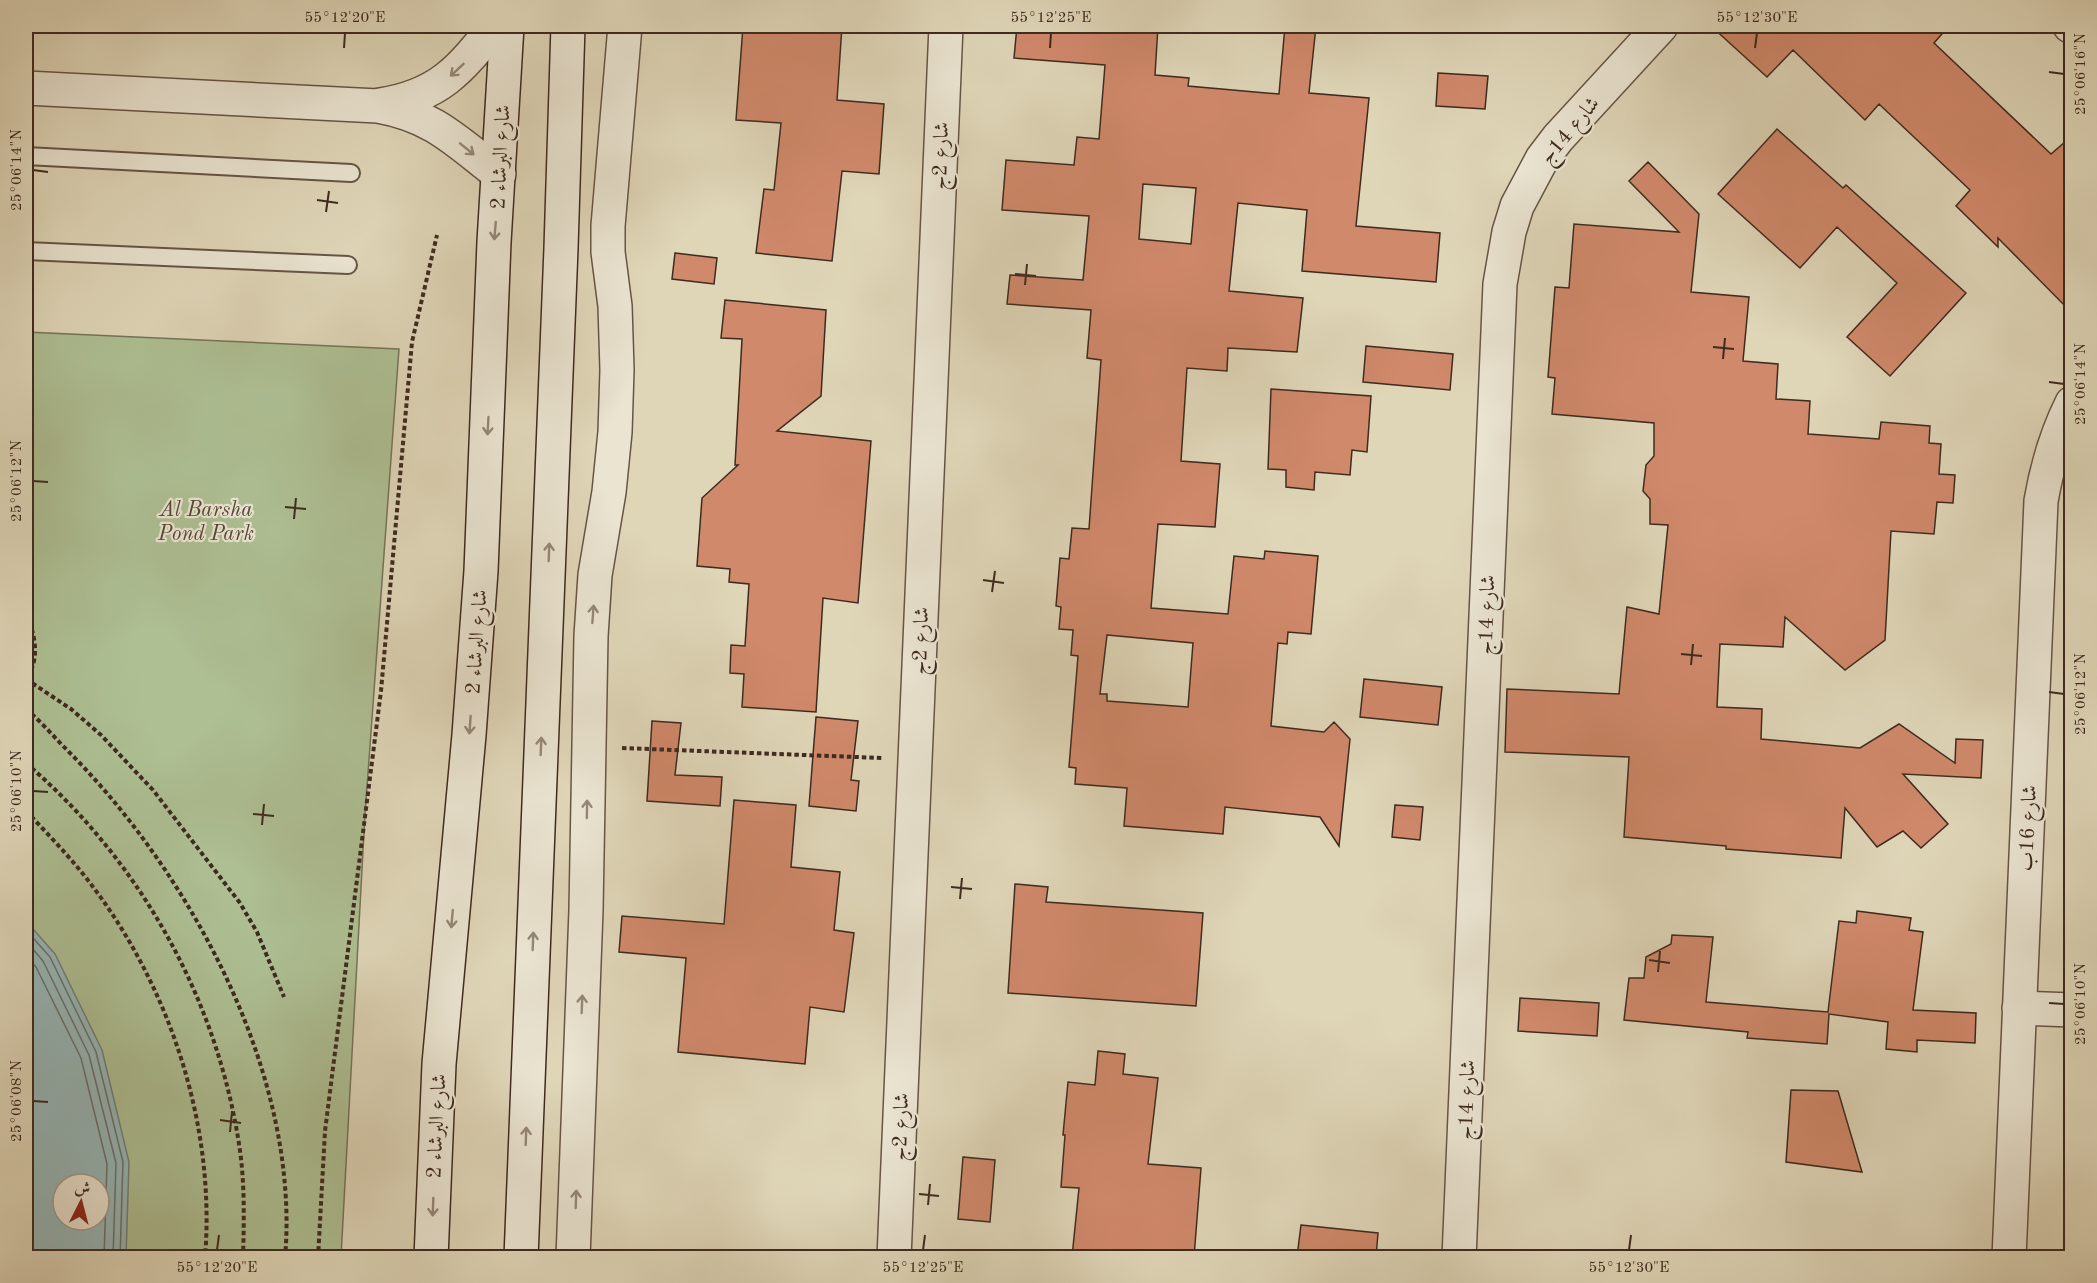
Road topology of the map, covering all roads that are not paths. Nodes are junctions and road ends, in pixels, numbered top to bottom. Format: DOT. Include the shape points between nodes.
graph roads {
  1 [pos="495,26"];
  2 [pos="507,26"];
  3 [pos="568,26"];
  4 [pos="625,26"];
  5 [pos="946,26"];
  6 [pos="1661,26"];
  7 [pos="26,88"];
  8 [pos="378,106"];
  9 [pos="26,156"];
  10 [pos="351,173"];
  11 [pos="499,174"];
  12 [pos="26,251"];
  13 [pos="348,265"];
  14 [pos="2072,404"];
  15 [pos="2019,1008"];
  16 [pos="2072,1010"];
  17 [pos="431,1257"];
  18 [pos="521,1257"];
  19 [pos="573,1257"];
  20 [pos="894,1257"];
  21 [pos="1459,1257"];
  22 [pos="2008,1257"];
  1 -- 8 [label="street, one-way" via="454,74 438,86 410,99"];
  2 -- 11 [label="street, شارع البرشاء 2"];
  18 -- 3 [label="street, one-way"];
  19 -- 4 [label="street, one-way" via="591,636 615,432 615,306 608,226"];
  5 -- 20 [label="street, شارع 2ج"];
  6 -- 21 [label="street, شارع 14ج" via="1542,159 1517,206 1503,258"];
  7 -- 8 [label="street"];
  8 -- 11 [label="street, one-way" via="433,123"];
  9 -- 10 [label="lane"];
  11 -- 17 [label="street, شارع البرشاء 2, one-way" via="481,571 439,1064"];
  12 -- 13 [label="lane"];
  14 -- 15 [label="street, شارع 16ب" via="2054,445 2041,501"];
  15 -- 16 [label="street"];
  15 -- 22 [label="street, شارع 16ب"];
}
